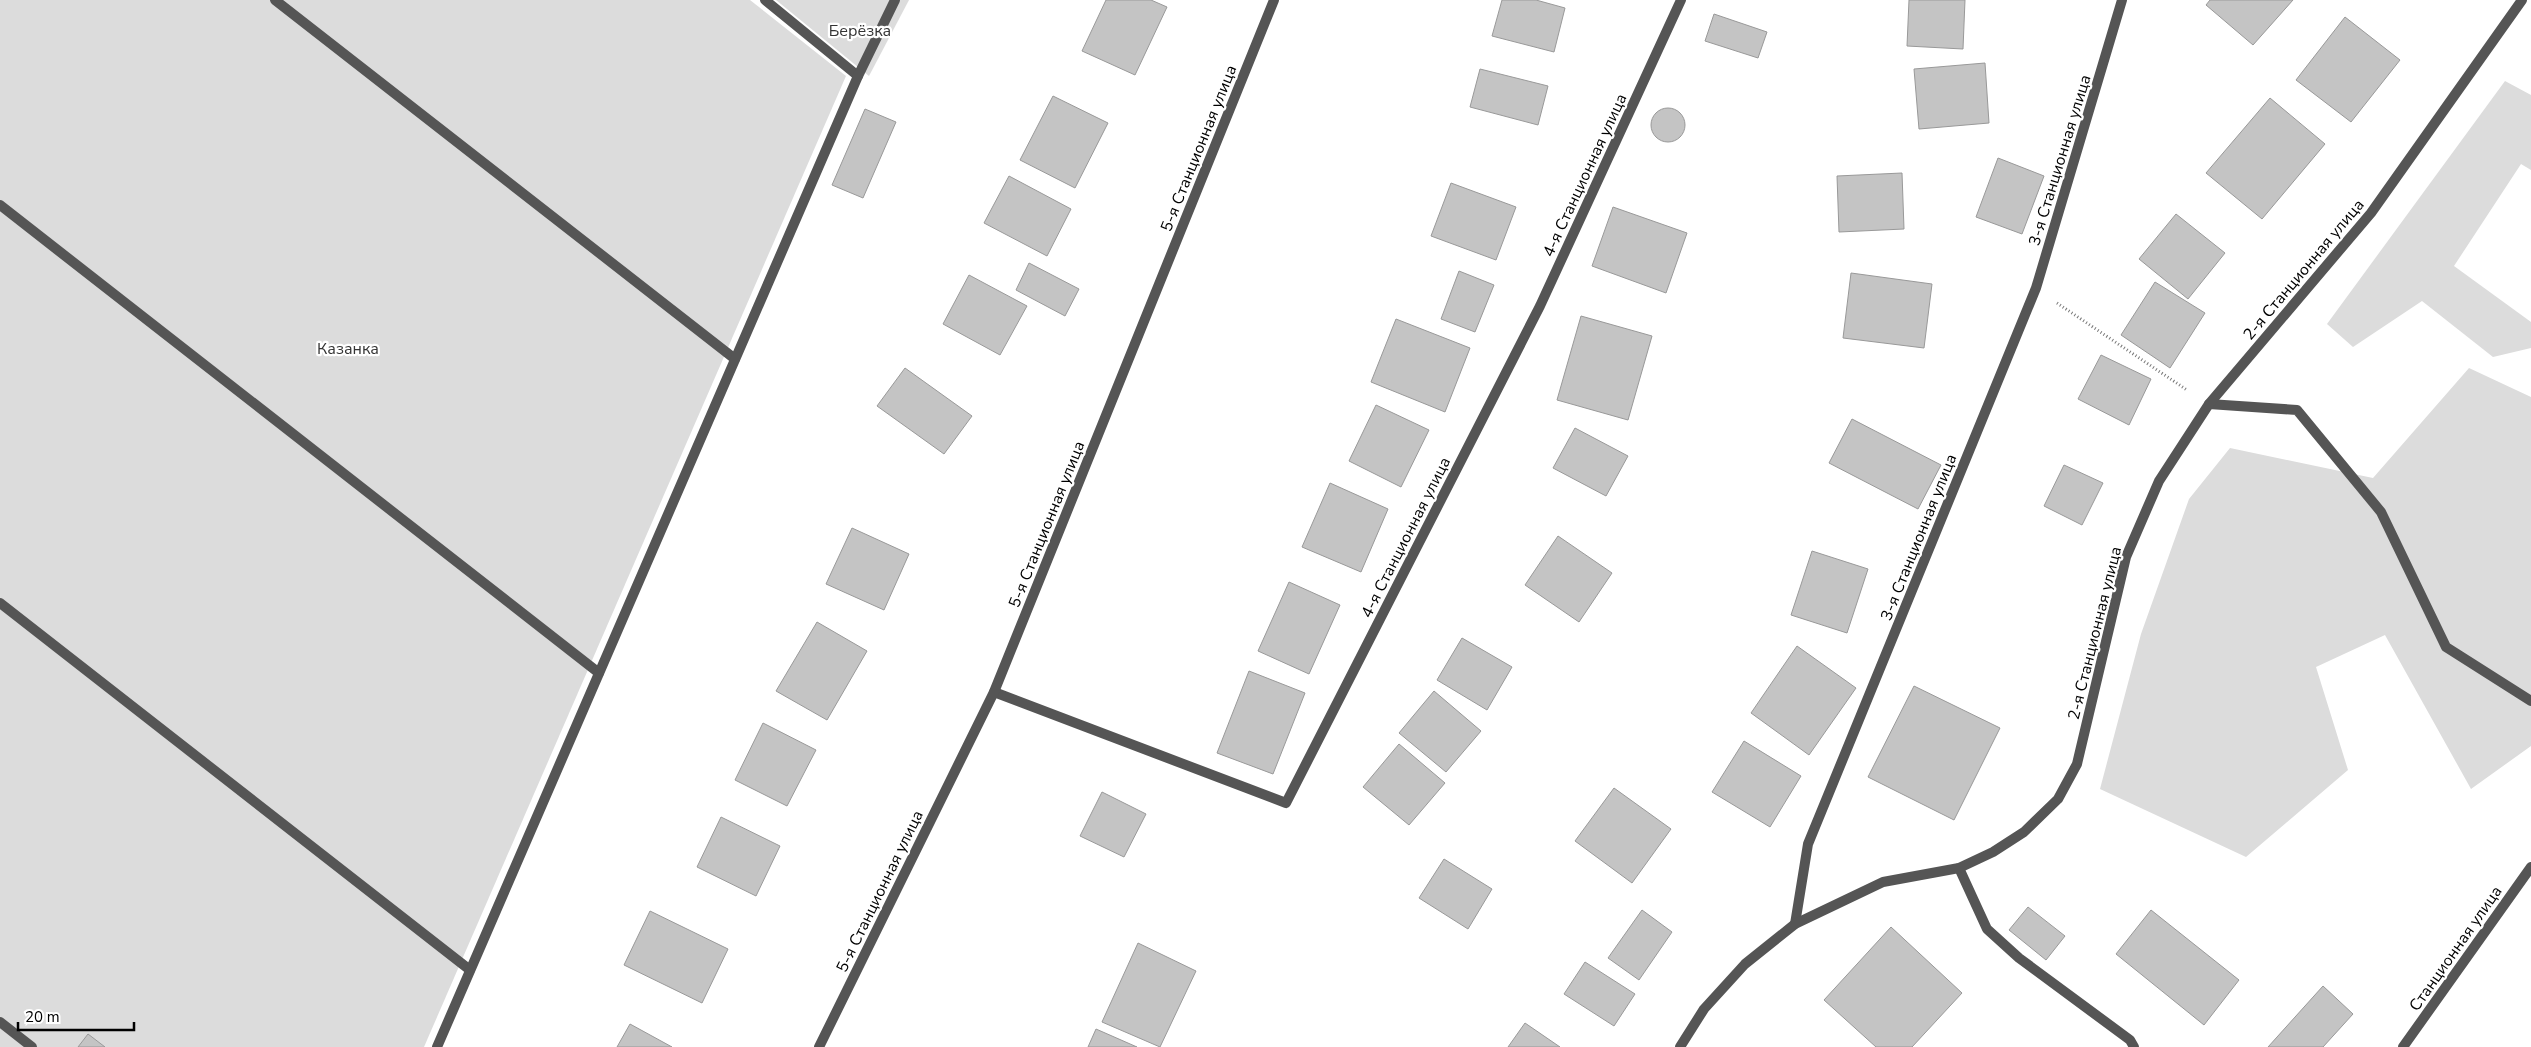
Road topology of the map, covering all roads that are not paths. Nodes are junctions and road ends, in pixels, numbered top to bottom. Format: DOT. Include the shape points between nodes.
graph roads {
  1 [pos="275,0"];
  2 [pos="765,0"];
  3 [pos="895,0"];
  4 [pos="1274,0"];
  5 [pos="1681,0"];
  6 [pos="2122,0"];
  7 [pos="2522,0"];
  8 [pos="858,76"];
  9 [pos="0,205"];
  10 [pos="735,359"];
  11 [pos="2208,404"];
  12 [pos="0,603"];
  13 [pos="599,673"];
  14 [pos="994,692"];
  15 [pos="2531,701"];
  16 [pos="2531,867"];
  17 [pos="1959,868"];
  18 [pos="1795,924"];
  19 [pos="470,970"];
  20 [pos="0,1022"];
  21 [pos="32,1047"];
  22 [pos="437,1047"];
  23 [pos="818,1047"];
  24 [pos="1680,1047"];
  25 [pos="2134,1047"];
  26 [pos="2403,1047"];
  1 -- 10 [label="street"];
  2 -- 8 [label="street"];
  3 -- 8 [label="street"];
  4 -- 14 [label="street, 5-я Станционная улица"];
  5 -- 14 [label="street, 4-я Станционная улица" via="1540,306 1286,803"];
  6 -- 18 [label="street, 3-я Станционная улица" via="2036,288 1808,844"];
  7 -- 11 [label="street, 2-я Станционная улица" via="2371,213"];
  8 -- 10 [label="street"];
  9 -- 13 [label="street"];
  10 -- 13 [label="street"];
  11 -- 15 [label="street" via="2297,410 2381,512 2446,647"];
  11 -- 17 [label="street, 2-я Станционная улица" via="2159,481 2126,557 2077,764 2058,799 2024,832"];
  12 -- 19 [label="street"];
  13 -- 19 [label="street"];
  14 -- 23 [label="street, 5-я Станционная улица"];
  16 -- 26 [label="street, Станционная улица"];
  17 -- 18 [label="street, 2-я Станционная улица" via="1883,882"];
  17 -- 25 [label="street" via="1987,929 2019,958 2130,1040"];
  18 -- 24 [label="street" via="1746,964 1704,1009"];
  19 -- 22 [label="street"];
  20 -- 21 [label="street"];
}
